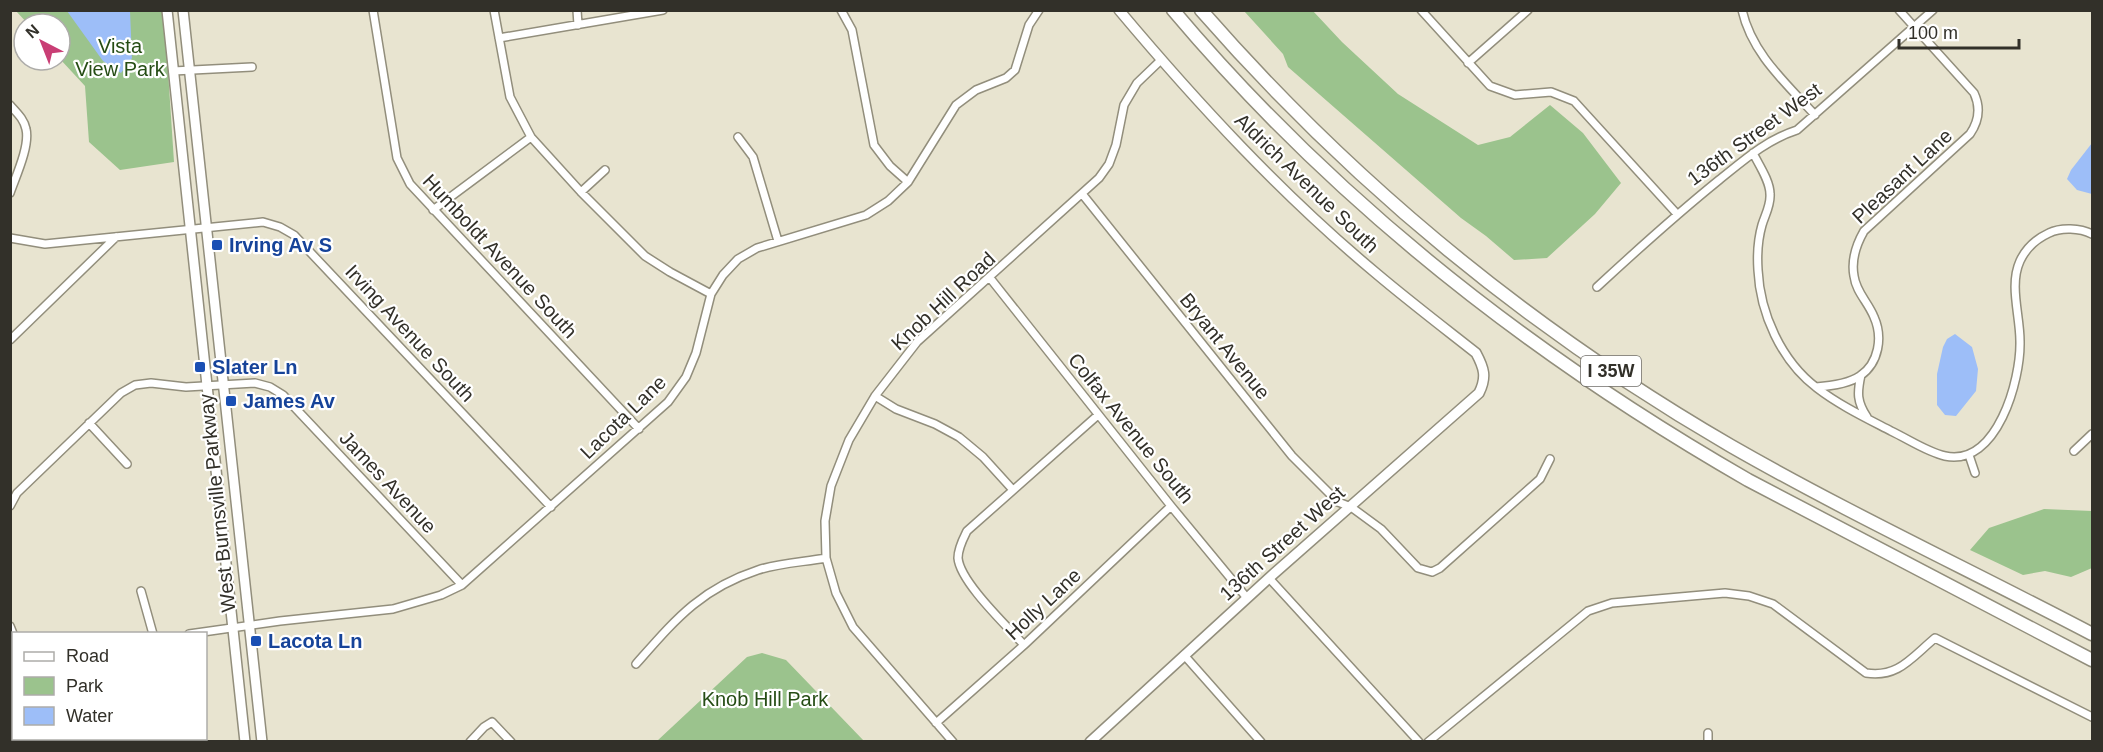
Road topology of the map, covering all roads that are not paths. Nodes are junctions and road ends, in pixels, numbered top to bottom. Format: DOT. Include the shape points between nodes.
graph roads {
  1 [pos="166,10"];
  2 [pos="183,10"];
  3 [pos="373,10"];
  4 [pos="494,10"];
  5 [pos="577,10"];
  6 [pos="663,10"];
  7 [pos="841,10"];
  8 [pos="1039,10"];
  9 [pos="1119,10"];
  10 [pos="1173,10"];
  11 [pos="1201,10"];
  12 [pos="1421,10"];
  13 [pos="1528,10"];
  14 [pos="1742,10"];
  15 [pos="1899,10"];
  16 [pos="1933,10"];
  17 [pos="578,25"];
  18 [pos="1915,27"];
  19 [pos="499,38"];
  20 [pos="1161,60"];
  21 [pos="1468,63"];
  22 [pos="252,67"];
  23 [pos="189,70"];
  24 [pos="173,71"];
  25 [pos="10,105"];
  26 [pos="1815,115"];
  27 [pos="531,137"];
  28 [pos="738,137"];
  29 [pos="1753,153"];
  30 [pos="605,170"];
  31 [pos="908,182"];
  32 [pos="581,192"];
  33 [pos="10,193"];
  34 [pos="1083,195"];
  35 [pos="433,210"];
  36 [pos="1677,214"];
  37 [pos="207,227"];
  38 [pos="189,229"];
  39 [pos="2092,234"];
  40 [pos="116,237"];
  41 [pos="10,238"];
  42 [pos="778,241"];
  43 [pos="990,278"];
  44 [pos="1597,286"];
  45 [pos="711,294"];
  46 [pos="10,340"];
  47 [pos="1484,367"];
  48 [pos="1861,375"];
  49 [pos="223,385"];
  50 [pos="206,386"];
  51 [pos="1816,387"];
  52 [pos="874,396"];
  53 [pos="1098,415"];
  54 [pos="1868,419"];
  55 [pos="89,423"];
  56 [pos="639,429"];
  57 [pos="2092,434"];
  58 [pos="2074,451"];
  59 [pos="1969,455"];
  60 [pos="1550,459"];
  61 [pos="127,464"];
  62 [pos="1975,473"];
  63 [pos="1013,490"];
  64 [pos="1171,506"];
  65 [pos="10,507"];
  66 [pos="551,507"];
  67 [pos="1351,507"];
  68 [pos="826,558"];
  69 [pos="1269,578"];
  70 [pos="462,585"];
  71 [pos="141,591"];
  72 [pos="1248,598"];
  73 [pos="249,625"];
  74 [pos="232,627"];
  75 [pos="153,632"];
  76 [pos="196,632"];
  77 [pos="2092,634"];
  78 [pos="1024,645"];
  79 [pos="1184,655"];
  80 [pos="2092,660"];
  81 [pos="636,664"];
  82 [pos="2092,717"];
  83 [pos="936,723"];
  84 [pos="1708,732"];
  85 [pos="245,741"];
  86 [pos="262,741"];
  87 [pos="470,741"];
  88 [pos="511,741"];
  89 [pos="953,741"];
  90 [pos="1090,741"];
  91 [pos="1261,741"];
  92 [pos="1419,741"];
  93 [pos="1428,741"];
  94 [pos="1708,741"];
  1 -- 24 [label="street, West Burnsville Parkway"];
  2 -- 23 [label="street, West Burnsville Parkway"];
  3 -- 35 [label="street, Humboldt Avenue South" via="397,158 410,184"];
  4 -- 19 [label="street"];
  5 -- 17 [label="street"];
  6 -- 17 [label="street"];
  7 -- 31 [label="street" via="852,30 874,145"];
  8 -- 31 [label="street, Lacota Lane" via="1029,26 1015,70 956,105"];
  9 -- 20 [label="street, Aldrich Avenue South"];
  10 -- 80 [label="highway, I 35W" via="1298,145 1383,224 1506,324 1569,369 1748,480"];
  11 -- 77 [label="highway, I 35W" via="1304,120 1386,198 1480,277 1571,344 1740,451"];
  12 -- 21 [label="street"];
  13 -- 21 [label="street"];
  14 -- 26 [label="street" via="1765,60"];
  15 -- 18 [label="street, Pleasant Lane"];
  16 -- 18 [label="street, 136th Street West"];
  17 -- 19 [label="street"];
  18 -- 26 [label="street, 136th Street West"];
  18 -- 48 [label="street, Pleasant Lane" via="1974,93 1978,118 1970,134 1871,223 1859,239 1854,277 1879,334 1878,349"];
  19 -- 27 [label="street" via="510,97"];
  20 -- 34 [label="street, Knob Hill Road" via="1129,95 1109,164"];
  20 -- 47 [label="street, Aldrich Avenue South" via="1214,120 1294,198 1375,273 1476,353"];
  21 -- 36 [label="street" via="1490,86 1515,95 1551,92 1574,101"];
  22 -- 23 [label="street"];
  23 -- 24 [label="street"];
  23 -- 37 [label="street, West Burnsville Parkway"];
  24 -- 38 [label="street, West Burnsville Parkway"];
  25 -- 33 [label="street" via="22,117 27,130"];
  26 -- 29 [label="street, 136th Street West" via="1797,130"];
  27 -- 32 [label="street"];
  27 -- 35 [label="street"];
  28 -- 42 [label="street" via="753,157"];
  29 -- 36 [label="street, 136th Street West"];
  29 -- 51 [label="street" via="1770,194 1758,246 1762,302 1779,342 1793,364"];
  30 -- 32 [label="street"];
  31 -- 42 [label="street, Lacota Lane" via="866,215"];
  32 -- 45 [label="street" via="645,256"];
  34 -- 43 [label="street, Knob Hill Road"];
  34 -- 67 [label="street, Bryant Avenue" via="1292,456 1338,502"];
  35 -- 56 [label="street, Humboldt Avenue South"];
  36 -- 44 [label="street, 136th Street West"];
  37 -- 38 [label="street, Irving Avenue South"];
  37 -- 49 [label="street, West Burnsville Parkway"];
  37 -- 66 [label="street, Irving Avenue South" via="263,222 294,235"];
  38 -- 40 [label="street, Irving Avenue South"];
  38 -- 50 [label="street, West Burnsville Parkway"];
  39 -- 59 [label="street" via="2067,228 2052,231 2033,243 2019,262 2015,284 2020,343 2015,381 2006,410 1990,439"];
  40 -- 41 [label="street, Irving Avenue South" via="45,244"];
  40 -- 46 [label="street"];
  42 -- 45 [label="street, Lacota Lane" via="738,260"];
  43 -- 52 [label="street, Knob Hill Road" via="916,342"];
  43 -- 53 [label="street, Colfax Avenue South"];
  45 -- 56 [label="street, Lacota Lane" via="686,377 668,402"];
  47 -- 67 [label="street, 136th Street West" via="1485,381 1479,393"];
  48 -- 51 [label="street" via="1834,386"];
  48 -- 54 [label="street" via="1857,394"];
  49 -- 50 [label="street, James Avenue"];
  49 -- 70 [label="street, James Avenue" via="255,383 283,395"];
  49 -- 73 [label="street, West Burnsville Parkway"];
  50 -- 55 [label="street, James Avenue" via="135,385"];
  50 -- 74 [label="street, West Burnsville Parkway"];
  51 -- 54 [label="street"];
  52 -- 63 [label="street" via="959,437"];
  52 -- 68 [label="street, Knob Hill Road" via="849,440 831,486 825,521"];
  53 -- 63 [label="street"];
  53 -- 64 [label="street, Colfax Avenue South"];
  54 -- 59 [label="street" via="1941,455"];
  55 -- 61 [label="street"];
  55 -- 65 [label="street, James Avenue" via="17,493"];
  56 -- 66 [label="street, Lacota Lane"];
  57 -- 58 [label="street"];
  59 -- 62 [label="street"];
  60 -- 67 [label="street, Bryant Avenue" via="1540,478 1432,572 1418,568 1381,529"];
  63 -- 78 [label="street" via="967,531 958,558 967,581"];
  64 -- 72 [label="street, Colfax Avenue South"];
  64 -- 78 [label="street, Holly Lane"];
  66 -- 70 [label="street, Lacota Lane"];
  67 -- 69 [label="street, 136th Street West"];
  68 -- 81 [label="street" via="760,569 715,588 682,613"];
  68 -- 83 [label="street, Knob Hill Road" via="836,593 853,627"];
  69 -- 72 [label="street, 136th Street West"];
  69 -- 92 [label="street"];
  70 -- 73 [label="street, Lacota Lane" via="393,609"];
  71 -- 75 [label="street"];
  72 -- 79 [label="street, 136th Street West"];
  73 -- 74 [label="street, Lacota Lane"];
  73 -- 86 [label="street, West Burnsville Parkway"];
  74 -- 76 [label="street, Lacota Lane"];
  74 -- 85 [label="street, West Burnsville Parkway"];
  78 -- 83 [label="street, Holly Lane"];
  79 -- 90 [label="street, 136th Street West"];
  79 -- 91 [label="street"];
  82 -- 93 [label="street" via="1935,638 1894,671 1866,673 1773,604 1725,593 1612,603 1588,611"];
  83 -- 89 [label="street, Knob Hill Road"];
  84 -- 94 [label="street"];
  87 -- 88 [label="street" via="492,722"];
}
